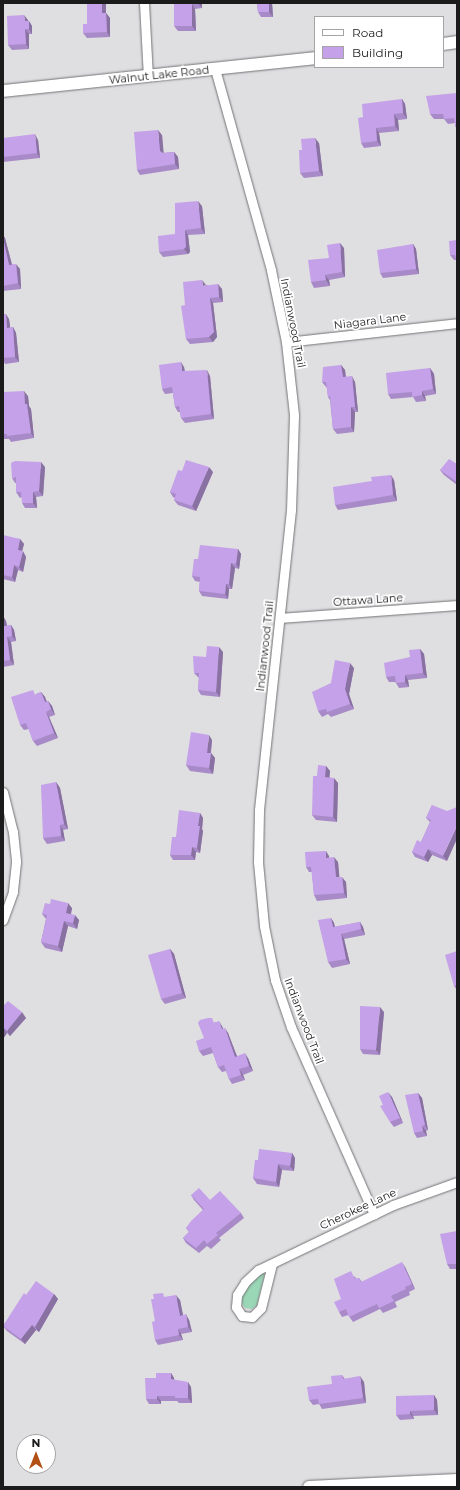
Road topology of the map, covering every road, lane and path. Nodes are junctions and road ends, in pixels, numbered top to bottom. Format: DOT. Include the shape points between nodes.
graph roads {
  1 [pos="144,3"];
  2 [pos="457,42"];
  3 [pos="444,44"];
  4 [pos="314,58"];
  5 [pos="215,69"];
  6 [pos="148,76"];
  7 [pos="3,91"];
  8 [pos="457,323"];
  9 [pos="286,342"];
  10 [pos="457,605"];
  11 [pos="280,618"];
  12 [pos="3,792"];
  13 [pos="3,920"];
  14 [pos="457,1182"];
  15 [pos="374,1214"];
  16 [pos="272,1264"];
  17 [pos="457,1480"];
  18 [pos="309,1487"];
  19 [pos="315,1487"];
  1 -- 6 [label="street"];
  2 -- 3 [label="street"];
  4 -- 5 [label="street, Walnut Lake Road"];
  5 -- 6 [label="street, Walnut Lake Road"];
  5 -- 9 [label="street, Indianwood Trail" via="256,213"];
  6 -- 7 [label="street, Walnut Lake Road"];
  8 -- 9 [label="street, Niagara Lane"];
  9 -- 11 [label="street, Indianwood Trail" via="294,416 295,468"];
  10 -- 11 [label="street, Ottawa Lane"];
  11 -- 15 [label="street, Indianwood Trail" via="259,810 258,862 264,926 275,980 288,1021"];
  12 -- 13 [label="street" via="16,862 13,892"];
  14 -- 15 [label="street, Cherokee Lane" via="424,1192"];
  15 -- 16 [label="street, Cherokee Lane" via="293,1251"];
  16 -- 16 [label="street, Cherokee Lane" via="261,1308 252,1317 242,1316 236,1306 239,1290 255,1273"];
  17 -- 19 [label="street"];
  18 -- 19 [label="street"];
}
